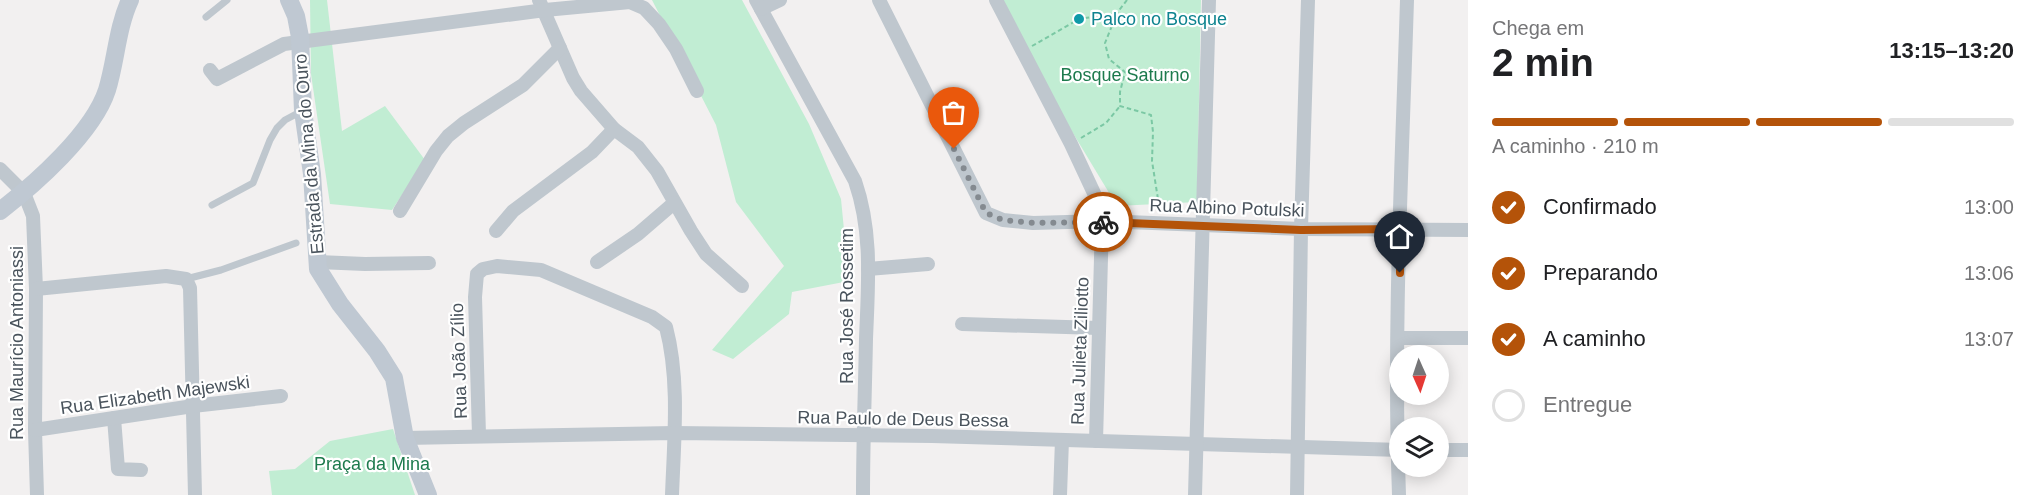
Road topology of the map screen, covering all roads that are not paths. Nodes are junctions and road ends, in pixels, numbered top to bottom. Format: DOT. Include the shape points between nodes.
graph roads {
  1 [pos="130,0"];
  2 [pos="227,0"];
  3 [pos="289,0"];
  4 [pos="780,0"];
  5 [pos="879,0"];
  6 [pos="996,0"];
  7 [pos="1209,0"];
  8 [pos="1308,0"];
  9 [pos="1407,0"];
  10 [pos="759,4"];
  11 [pos="542,5"];
  12 [pos="206,18"];
  13 [pos="300,42"];
  14 [pos="560,48"];
  15 [pos="210,69"];
  16 [pos="697,91"];
  17 [pos="303,111"];
  18 [pos="614,129"];
  19 [pos="0,170"];
  20 [pos="24,193"];
  21 [pos="674,203"];
  22 [pos="212,205"];
  23 [pos="0,211"];
  24 [pos="400,211"];
  25 [pos="1102,222"];
  26 [pos="1203,226"];
  27 [pos="1400,229"];
  28 [pos="1301,230"];
  29 [pos="1468,230"];
  30 [pos="496,231"];
  31 [pos="296,243"];
  32 [pos="318,262"];
  33 [pos="429,262"];
  34 [pos="597,262"];
  35 [pos="928,264"];
  36 [pos="868,268"];
  37 [pos="186,279"];
  38 [pos="742,286"];
  39 [pos="36,289"];
  40 [pos="962,324"];
  41 [pos="1099,328"];
  42 [pos="1399,338"];
  43 [pos="1468,338"];
  44 [pos="281,396"];
  45 [pos="193,406"];
  46 [pos="1399,417"];
  47 [pos="114,418"];
  48 [pos="35,430"];
  49 [pos="674,433"];
  50 [pos="479,435"];
  51 [pos="864,436"];
  52 [pos="405,438"];
  53 [pos="1062,440"];
  54 [pos="1096,441"];
  55 [pos="1197,444"];
  56 [pos="1296,447"];
  57 [pos="1389,450"];
  58 [pos="1449,450"];
  59 [pos="1468,450"];
  60 [pos="141,470"];
  61 [pos="1399,477"];
  62 [pos="37,495"];
  63 [pos="195,495"];
  64 [pos="428,495"];
  65 [pos="672,495"];
  66 [pos="863,495"];
  67 [pos="1060,495"];
  68 [pos="1195,495"];
  69 [pos="1297,495"];
  70 [pos="1399,495"];
  1 -- 20 [label="street" via="106,93 95,116"];
  2 -- 12 [label="lane"];
  3 -- 13 [label="street, Estrada da Mina do Ouro"];
  4 -- 10 [label="street"];
  5 -- 25 [label="street, Rua Albino Potulski" via="986,213 1003,220 1033,223"];
  6 -- 25 [label="street, Rua Julieta Ziliotto" via="1071,144 1100,206"];
  7 -- 26 [label="street"];
  8 -- 28 [label="street"];
  9 -- 27 [label="street"];
  10 -- 36 [label="street, Rua José Rossetim" via="855,181 867,224"];
  11 -- 13 [label="street"];
  11 -- 14 [label="street"];
  11 -- 16 [label="street" via="630,2 644,8 676,49"];
  13 -- 15 [label="street" via="284,44 217,79"];
  13 -- 17 [label="street, Estrada da Mina do Ouro"];
  14 -- 18 [label="street" via="581,91"];
  14 -- 24 [label="street" via="523,85 448,136"];
  17 -- 22 [label="lane" via="277,128 253,183"];
  17 -- 32 [label="street, Estrada da Mina do Ouro"];
  18 -- 21 [label="street" via="645,155"];
  18 -- 30 [label="street" via="592,152 513,211"];
  19 -- 20 [label="street"];
  20 -- 23 [label="street"];
  20 -- 39 [label="street, Rua Maurício Antoniassi" via="33,216"];
  21 -- 34 [label="street"];
  21 -- 38 [label="street" via="706,254"];
  25 -- 26 [label="street, Rua Albino Potulski"];
  25 -- 41 [label="street, Rua Julieta Ziliotto"];
  26 -- 28 [label="street, Rua Albino Potulski"];
  26 -- 55 [label="street"];
  27 -- 28 [label="street, Rua Albino Potulski"];
  27 -- 29 [label="street, Rua Albino Potulski"];
  27 -- 42 [label="street"];
  28 -- 56 [label="street"];
  31 -- 37 [label="lane"];
  32 -- 33 [label="street"];
  32 -- 52 [label="street, Estrada da Mina do Ouro" via="318,269 340,304 394,378"];
  35 -- 36 [label="street"];
  36 -- 51 [label="street, Rua José Rossetim"];
  37 -- 39 [label="street" via="165,276"];
  37 -- 45 [label="street" via="190,288"];
  39 -- 48 [label="street, Rua Maurício Antoniassi"];
  40 -- 41 [label="street"];
  41 -- 54 [label="street, Rua Julieta Ziliotto"];
  42 -- 43 [label="street"];
  42 -- 46 [label="street"];
  44 -- 45 [label="street, Rua Elizabeth Majewski"];
  45 -- 47 [label="street, Rua Elizabeth Majewski"];
  45 -- 63 [label="street"];
  47 -- 48 [label="street, Rua Elizabeth Majewski"];
  47 -- 60 [label="street" via="118,469"];
  48 -- 62 [label="street, Rua Maurício Antoniassi"];
  49 -- 50 [label="street, Rua Paulo de Deus Bessa"];
  49 -- 50 [label="street, Rua João Zílio" via="671,346 666,327 652,317 541,270 514,267 483,269 477,274"];
  49 -- 51 [label="street, Rua Paulo de Deus Bessa"];
  49 -- 65 [label="street"];
  50 -- 52 [label="street, Rua Paulo de Deus Bessa"];
  51 -- 53 [label="street, Rua Paulo de Deus Bessa"];
  51 -- 66 [label="street, Rua José Rossetim"];
  52 -- 64 [label="street, Estrada da Mina do Ouro"];
  53 -- 54 [label="street, Rua Paulo de Deus Bessa"];
  53 -- 67 [label="street"];
  54 -- 55 [label="street, Rua Paulo de Deus Bessa"];
  55 -- 56 [label="street, Rua Paulo de Deus Bessa"];
  55 -- 68 [label="street"];
  56 -- 57 [label="street, Rua Paulo de Deus Bessa"];
  56 -- 69 [label="street"];
  58 -- 59 [label="street"];
  61 -- 70 [label="street"];
}
